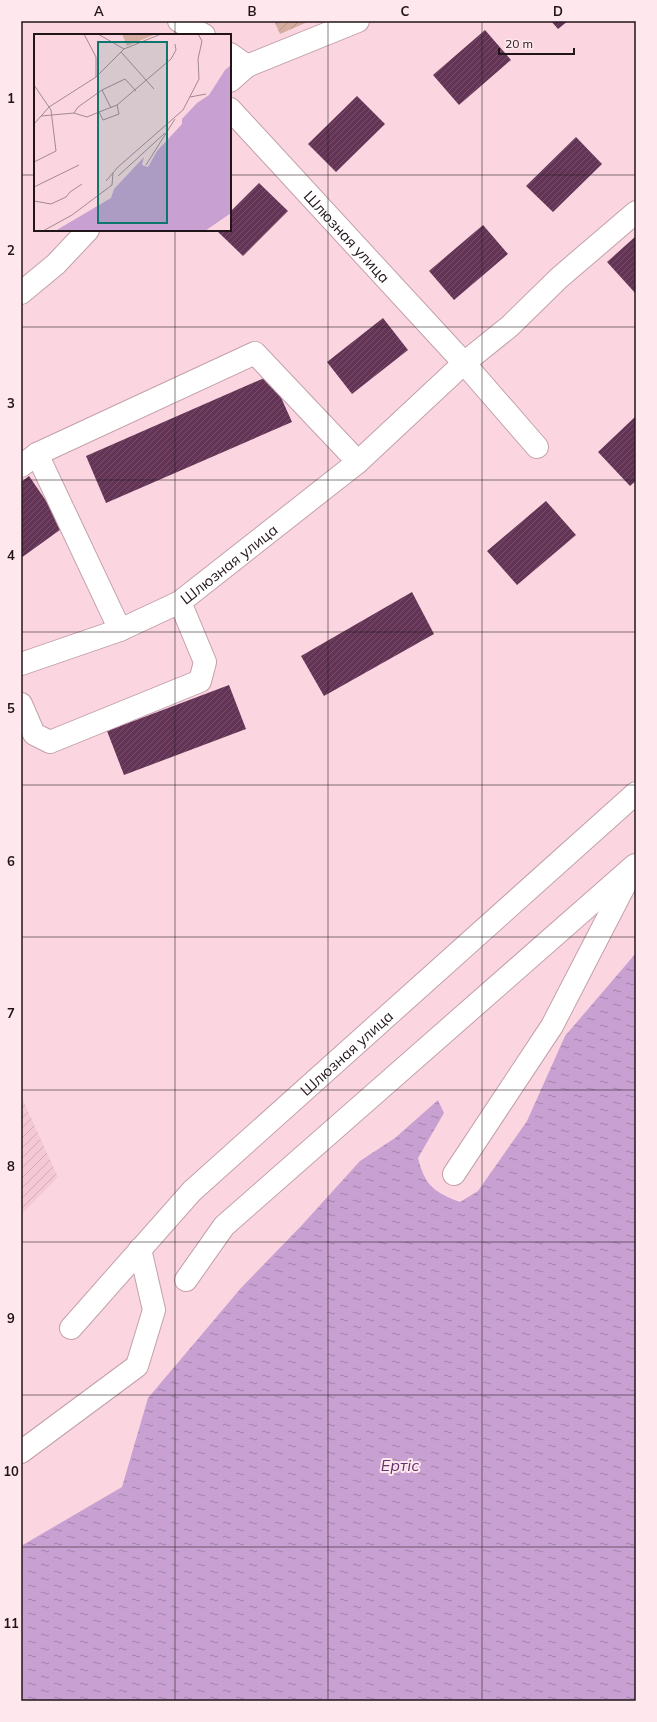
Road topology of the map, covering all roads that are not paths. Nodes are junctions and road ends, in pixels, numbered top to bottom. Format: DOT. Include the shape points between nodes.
graph roads {
  1 [pos="179,21"];
  2 [pos="358,21"];
  3 [pos="202,34"];
  4 [pos="231,55"];
  5 [pos="248,66"];
  6 [pos="231,80"];
  7 [pos="231,110"];
  8 [pos="636,212"];
  9 [pos="87,231"];
  10 [pos="21,293"];
  11 [pos="464,363"];
  12 [pos="537,447"];
  13 [pos="29,460"];
  14 [pos="358,462"];
  15 [pos="180,602"];
  16 [pos="120,630"];
  17 [pos="21,664"];
  18 [pos="21,704"];
  19 [pos="636,793"];
  20 [pos="636,864"];
  21 [pos="454,1174"];
  22 [pos="140,1249"];
  23 [pos="186,1280"];
  24 [pos="71,1328"];
  25 [pos="21,1452"];
  1 -- 3 [label="street"];
  2 -- 5 [label="street"];
  4 -- 5 [label="street"];
  5 -- 6 [label="street"];
  7 -- 11 [label="street, Шлюзная улица"];
  8 -- 11 [label="street, Шлюзная улица" via="559,278 510,326"];
  9 -- 10 [label="street" via="56,264"];
  11 -- 12 [label="street, Шлюзная улица"];
  11 -- 14 [label="street, Шлюзная улица"];
  13 -- 14 [label="street" via="255,353"];
  13 -- 16 [label="street"];
  14 -- 15 [label="street, Шлюзная улица"];
  15 -- 16 [label="street"];
  15 -- 18 [label="street, Шлюзная улица" via="205,662 200,681 50,742 34,734"];
  16 -- 17 [label="street"];
  19 -- 22 [label="street, Шлюзная улица" via="192,1191"];
  20 -- 21 [label="street" via="552,1026"];
  20 -- 23 [label="street" via="224,1226"];
  22 -- 24 [label="street, Шлюзная улица"];
  22 -- 25 [label="street" via="154,1310 137,1366"];
}
